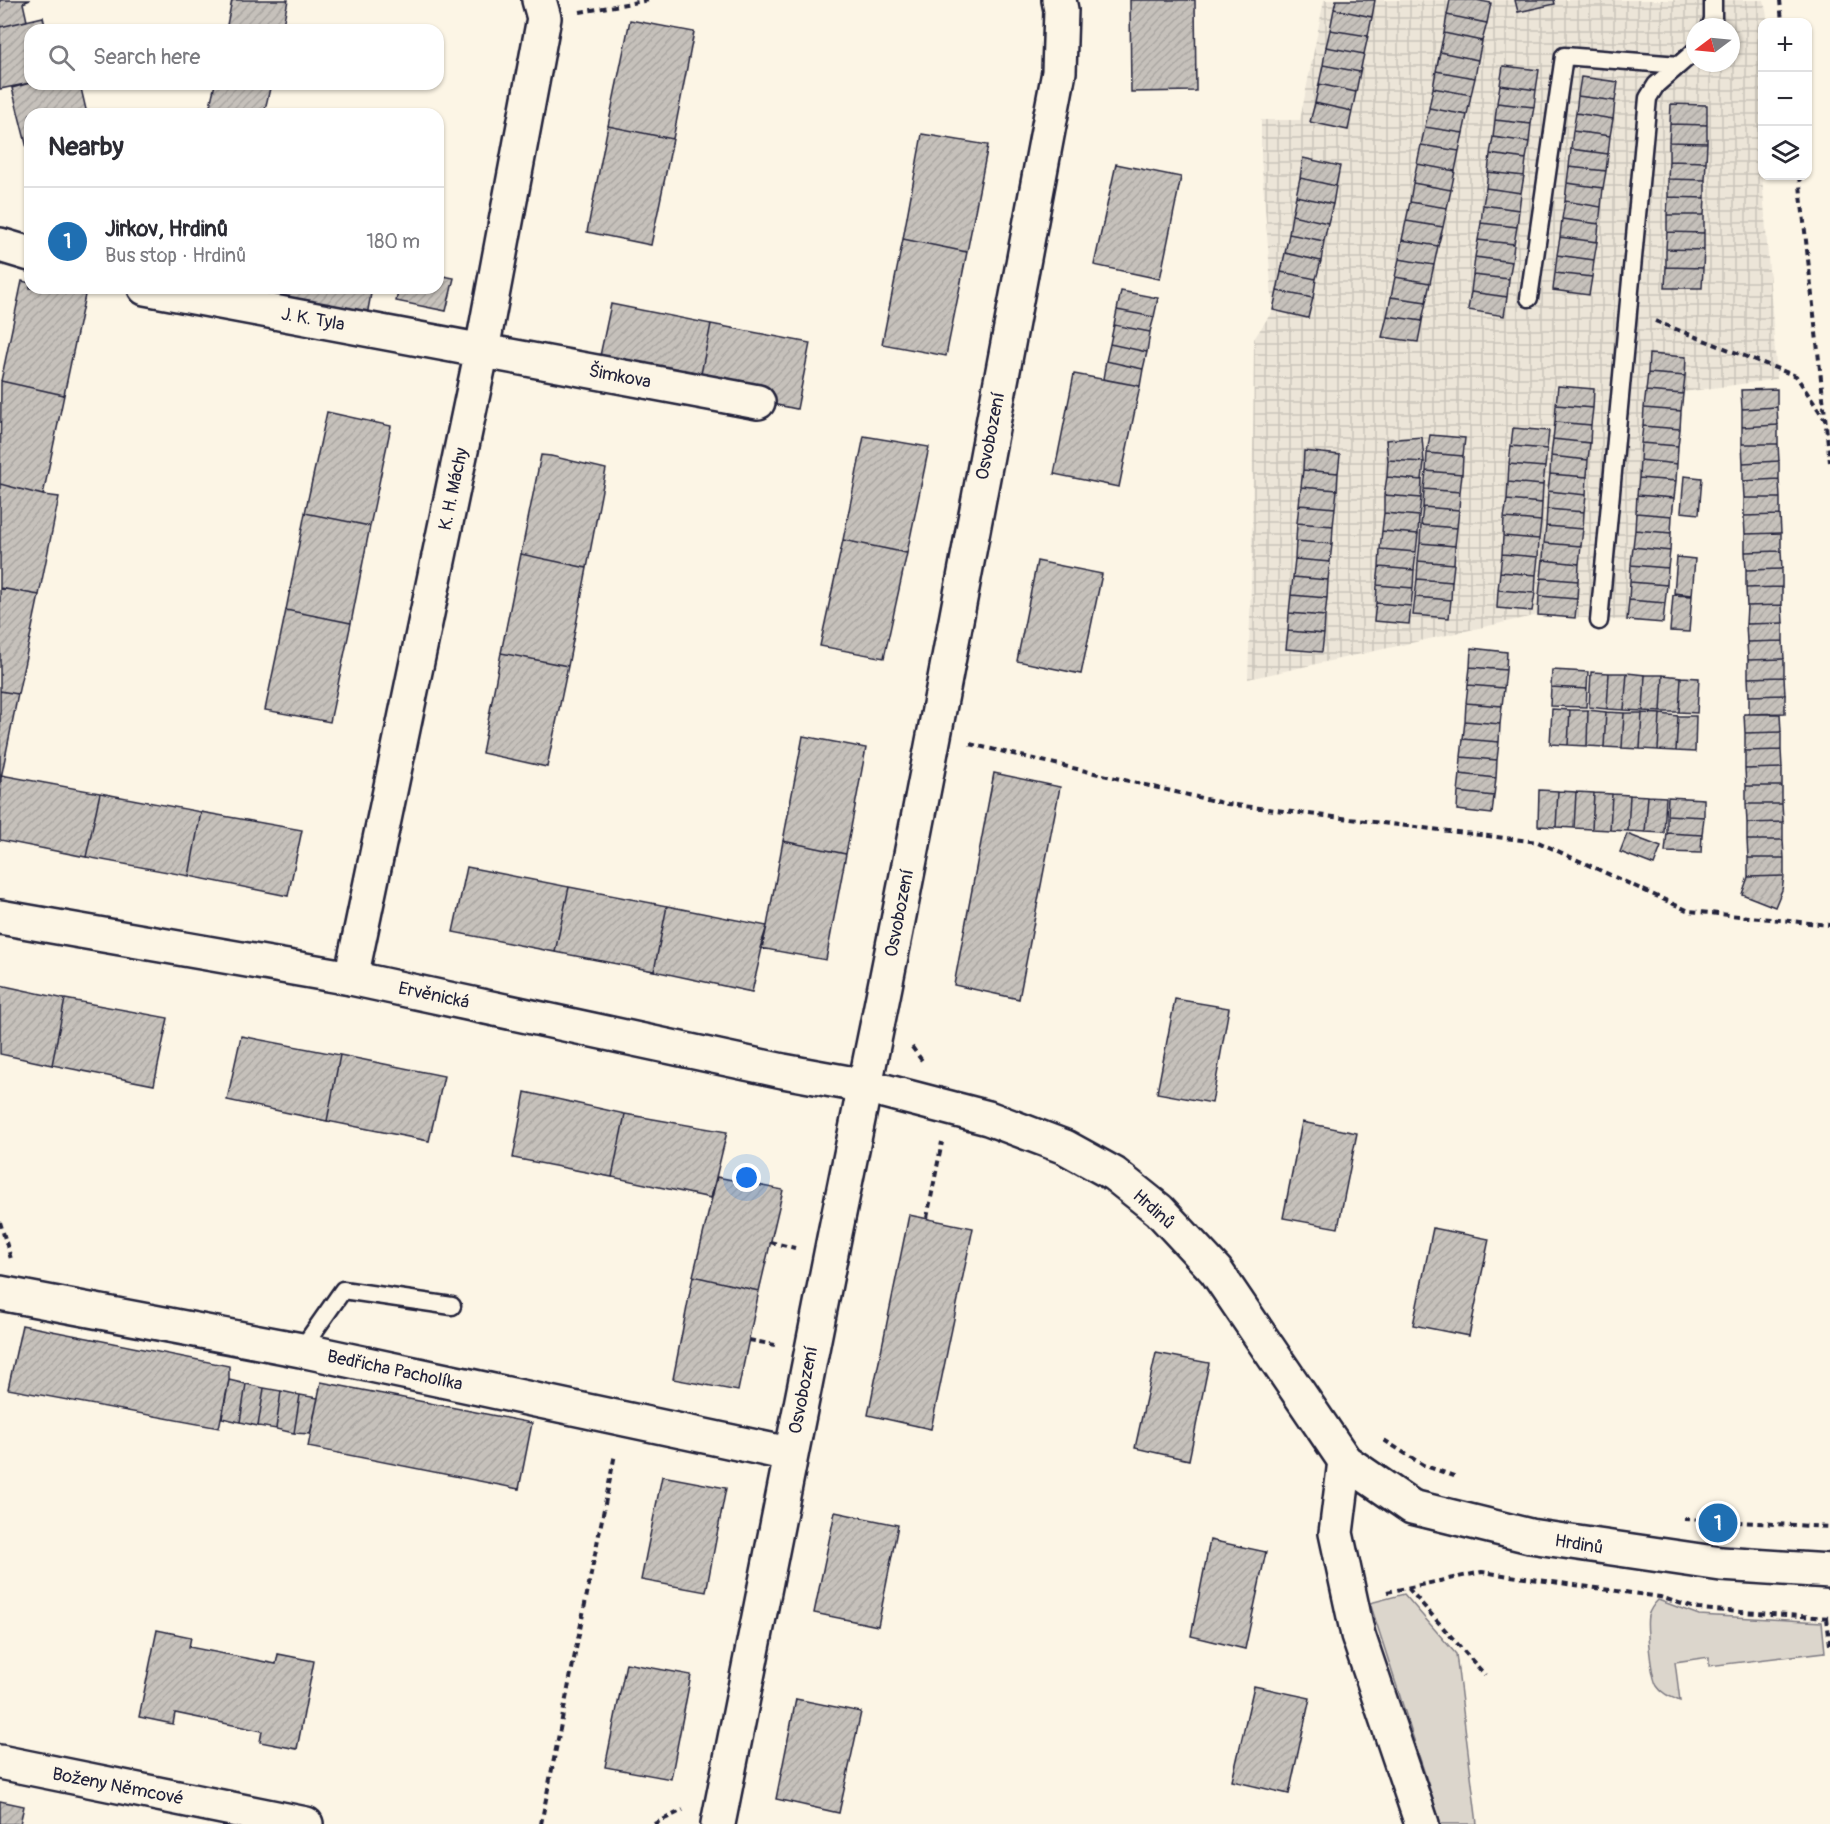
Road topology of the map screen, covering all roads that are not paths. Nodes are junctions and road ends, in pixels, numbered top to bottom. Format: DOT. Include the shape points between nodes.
graph roads {
  1 [pos="1059,0"];
  2 [pos="1713,0"];
  3 [pos="542,9"];
  4 [pos="1713,18"];
  5 [pos="1686,59"];
  6 [pos="1679,65"];
  7 [pos="0,245"];
  8 [pos="24,252"];
  9 [pos="178,294"];
  10 [pos="1529,298"];
  11 [pos="482,350"];
  12 [pos="758,402"];
  13 [pos="1599,621"];
  14 [pos="0,917"];
  15 [pos="351,978"];
  16 [pos="865,1086"];
  17 [pos="0,1293"];
  18 [pos="452,1306"];
  19 [pos="301,1350"];
  20 [pos="789,1454"];
  21 [pos="1345,1461"];
  22 [pos="1830,1571"];
  23 [pos="0,1762"];
  24 [pos="306,1824"];
  25 [pos="718,1824"];
  26 [pos="1422,1824"];
  1 -- 16 [label="street, Osvobození" via="1059,72"];
  2 -- 4 [label="lane"];
  3 -- 11 [label="street, K. H. Máchy"];
  5 -- 6 [label="lane"];
  6 -- 10 [label="lane" via="1564,56"];
  6 -- 13 [label="lane" via="1656,85 1648,98"];
  7 -- 8 [label="street"];
  9 -- 11 [label="street, J. K. Tyla"];
  11 -- 12 [label="street, Šimkova"];
  11 -- 15 [label="street, K. H. Máchy"];
  14 -- 15 [label="street, Ervěnická"];
  15 -- 16 [label="street, Ervěnická"];
  16 -- 20 [label="street, Osvobození"];
  16 -- 21 [label="street, Hrdinů" via="988,1118 1065,1147 1114,1174 1159,1210 1216,1272"];
  17 -- 19 [label="street, Bedřicha Pacholíka"];
  18 -- 19 [label="lane" via="343,1290"];
  19 -- 20 [label="street, Bedřicha Pacholíka"];
  20 -- 25 [label="street, Osvobození"];
  21 -- 22 [label="street, Hrdinů" via="1412,1507 1530,1536 1721,1564"];
  21 -- 26 [label="street" via="1336,1533 1358,1635"];
  23 -- 24 [label="street, Boženy Němcové"];
}
